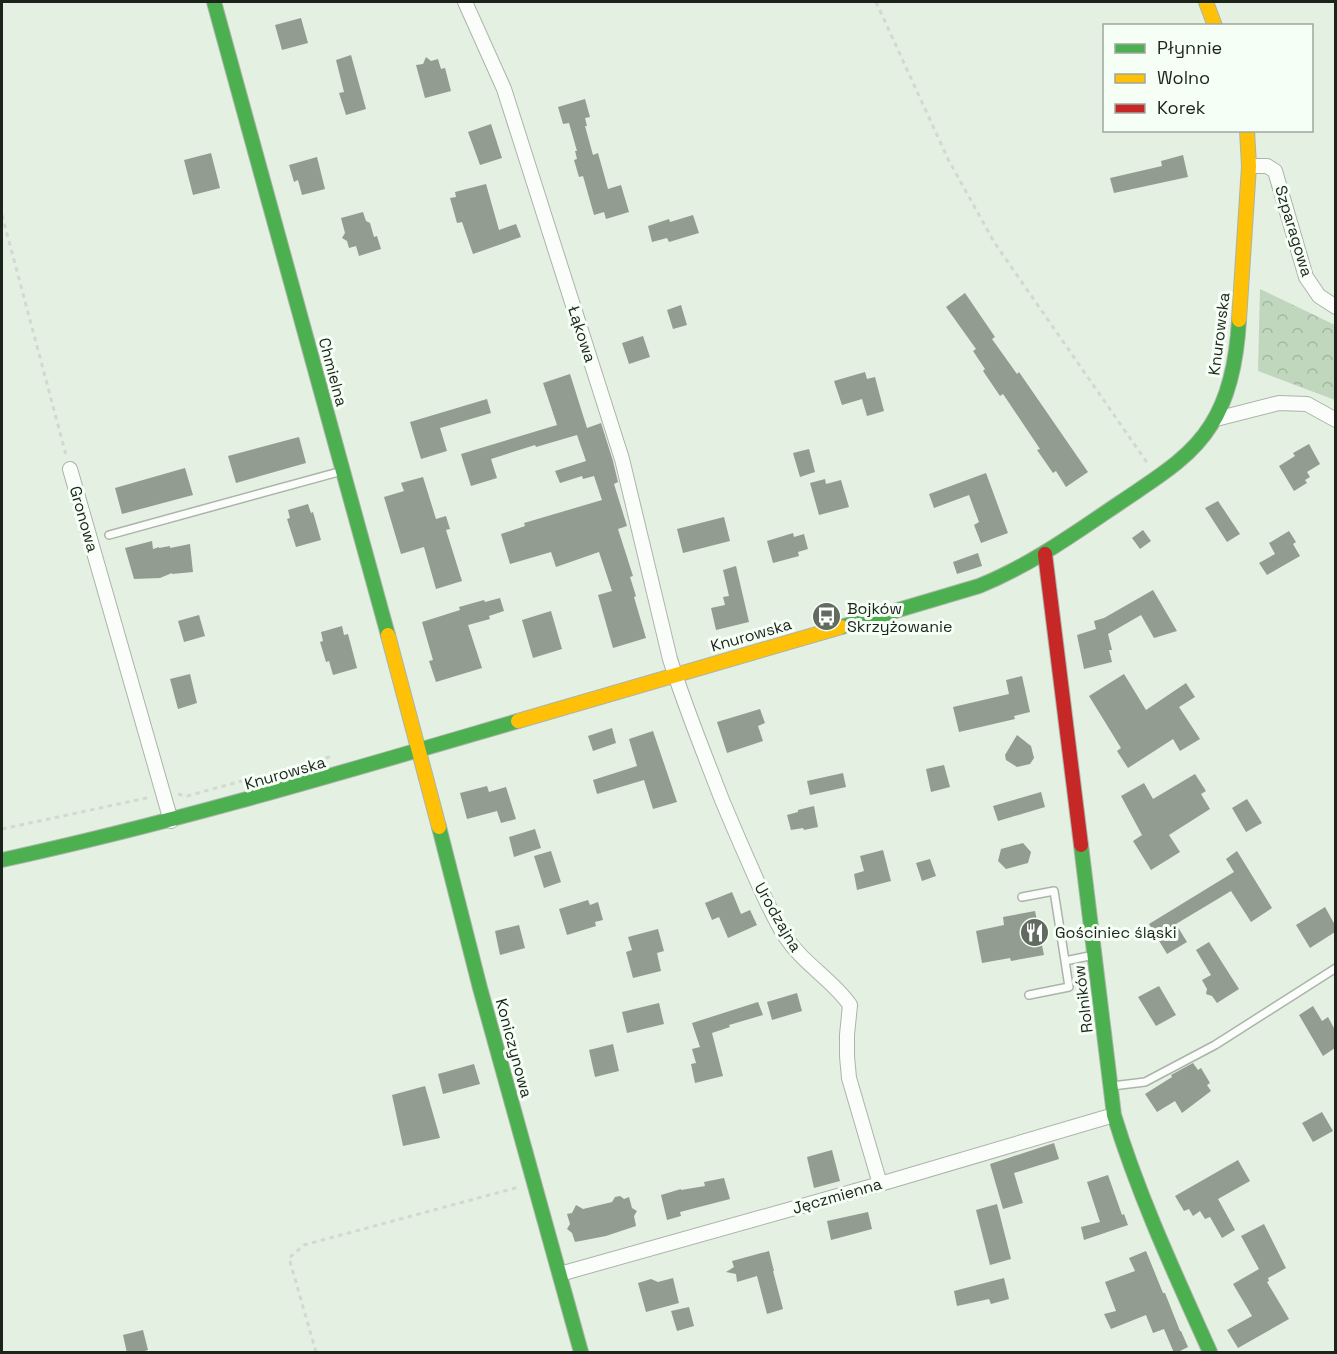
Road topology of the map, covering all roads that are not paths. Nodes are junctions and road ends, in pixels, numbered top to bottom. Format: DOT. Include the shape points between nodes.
graph roads {
  1 [pos="214,2"];
  2 [pos="465,2"];
  3 [pos="1206,2"];
  4 [pos="1214,24"];
  5 [pos="1247,132"];
  6 [pos="1249,166"];
  7 [pos="1335,307"];
  8 [pos="1216,419"];
  9 [pos="1335,420"];
  10 [pos="70,469"];
  11 [pos="342,471"];
  12 [pos="109,534"];
  13 [pos="1045,554"];
  14 [pos="675,675"];
  15 [pos="420,750"];
  16 [pos="171,821"];
  17 [pos="2,860"];
  18 [pos="1022,897"];
  19 [pos="1094,955"];
  20 [pos="1065,961"];
  21 [pos="1335,968"];
  22 [pos="1029,995"];
  23 [pos="1109,1086"];
  24 [pos="1114,1115"];
  25 [pos="880,1184"];
  26 [pos="560,1274"];
  27 [pos="581,1353"];
  28 [pos="1210,1353"];
  1 -- 11 [label="street, Chmielna"];
  2 -- 14 [label="street, Łąkowa" via="504,89 622,459"];
  3 -- 4 [label="street"];
  5 -- 6 [label="street, Knurowska"];
  6 -- 7 [label="street, Szparagowa" via="1267,166 1275,171 1306,278 1319,296"];
  6 -- 8 [label="street, Knurowska" via="1237,351"];
  8 -- 9 [label="street" via="1279,403 1307,404"];
  8 -- 13 [label="street, Knurowska" via="1196,445 1157,477"];
  10 -- 16 [label="street, Gronowa"];
  11 -- 12 [label="lane"];
  11 -- 15 [label="street, Chmielna"];
  13 -- 14 [label="street, Knurowska" via="979,586"];
  13 -- 19 [label="street, Rolników"];
  14 -- 15 [label="street, Knurowska"];
  14 -- 25 [label="street, Urodzajna" via="742,849 776,920 799,955 850,1005 849,1078"];
  15 -- 16 [label="street, Knurowska"];
  15 -- 26 [label="street, Koniczynowa" via="480,988"];
  16 -- 17 [label="street, Knurowska"];
  18 -- 20 [label="lane" via="1054,891"];
  19 -- 20 [label="lane"];
  19 -- 23 [label="street, Rolników"];
  20 -- 22 [label="lane" via="1069,987"];
  21 -- 23 [label="lane" via="1215,1045 1145,1082"];
  23 -- 24 [label="street, Rolników"];
  24 -- 25 [label="street, Jęczmienna"];
  24 -- 28 [label="street, Rolników" via="1134,1175"];
  25 -- 26 [label="street, Jęczmienna"];
  26 -- 27 [label="street, Koniczynowa"];
}
